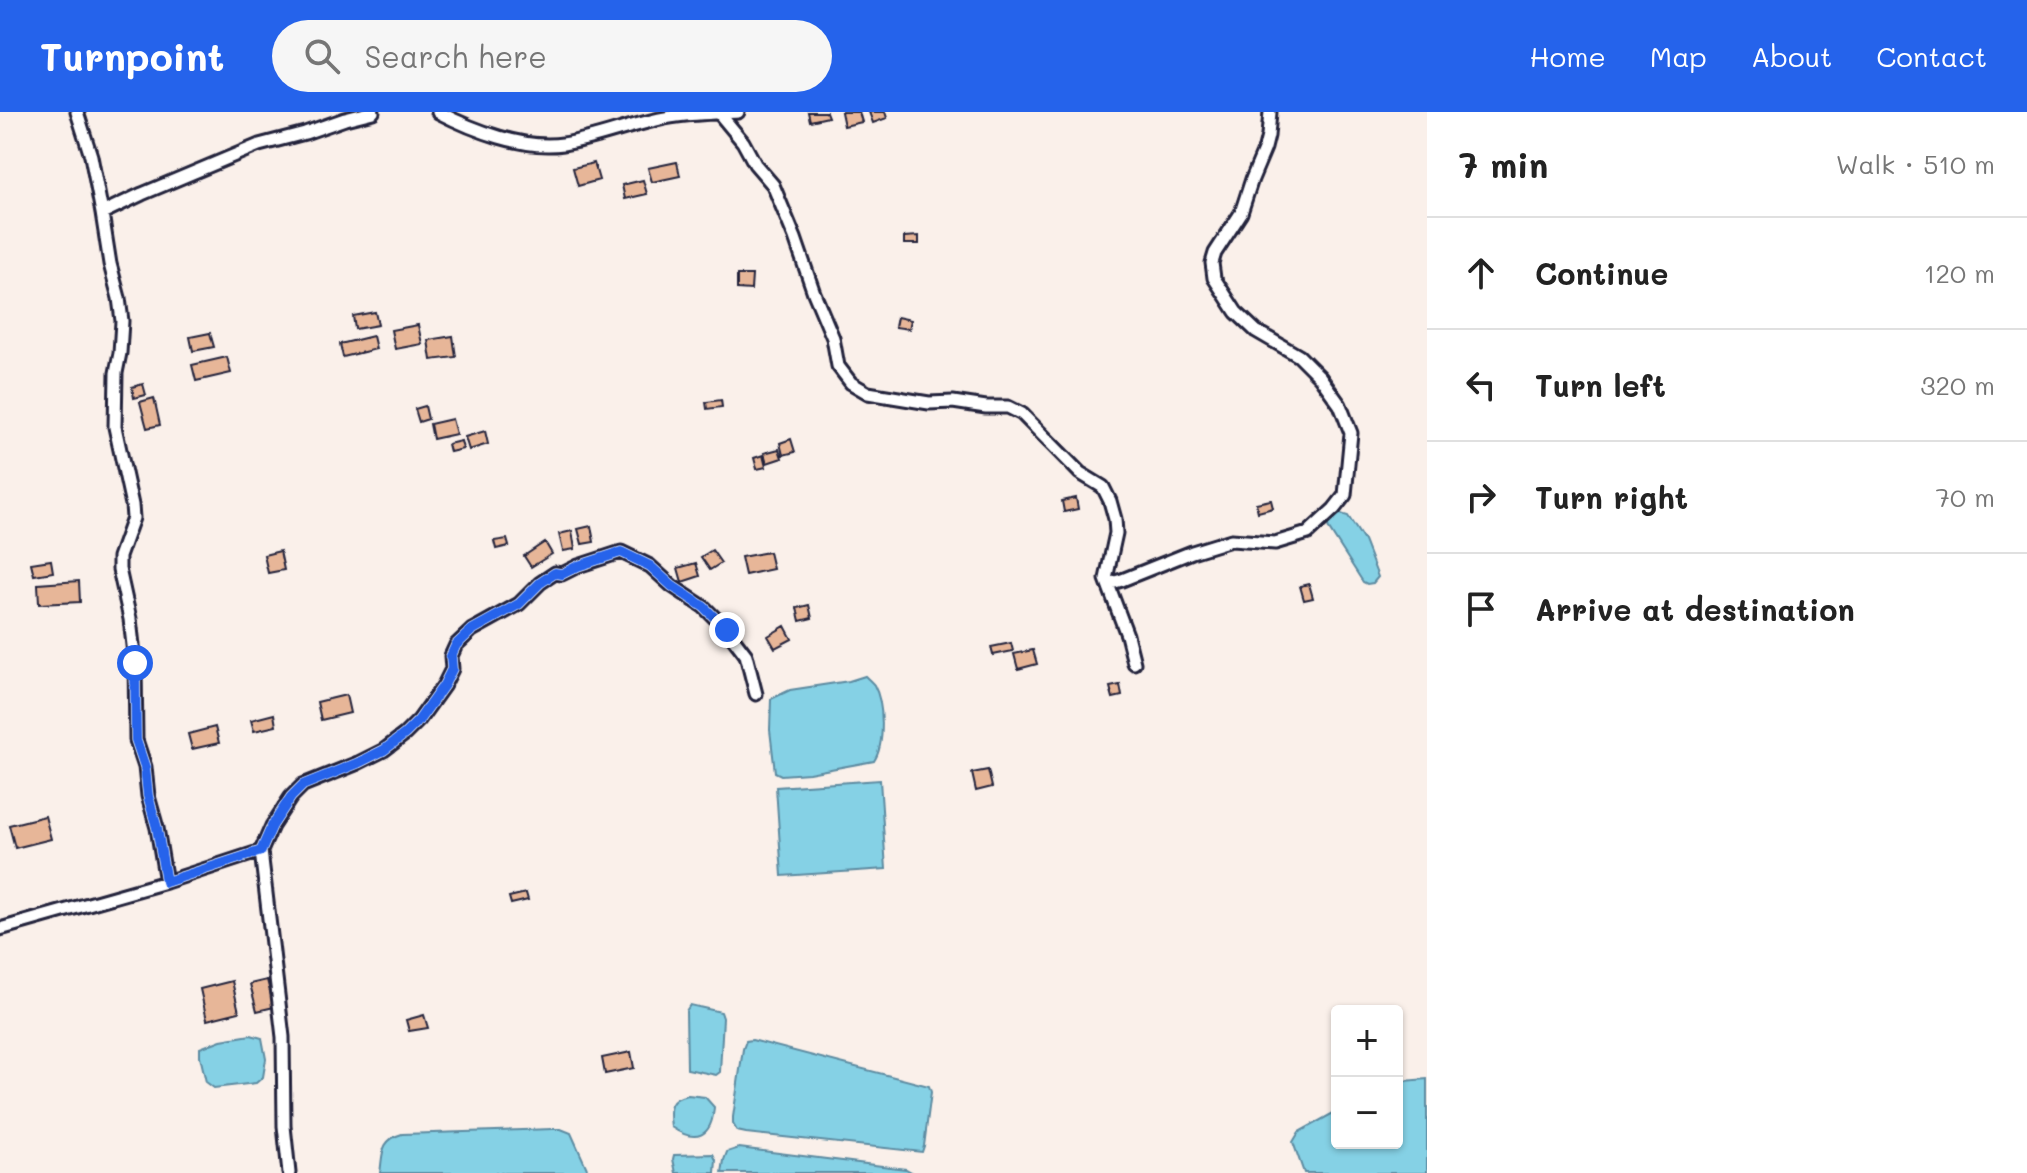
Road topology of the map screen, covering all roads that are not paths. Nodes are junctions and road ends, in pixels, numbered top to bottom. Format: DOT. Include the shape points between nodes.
graph roads {
  1 [pos="77,112"];
  2 [pos="373,112"];
  3 [pos="438,112"];
  4 [pos="738,112"];
  5 [pos="1270,112"];
  6 [pos="719,113"];
  7 [pos="102,213"];
  8 [pos="1108,584"];
  9 [pos="1134,663"];
  10 [pos="756,694"];
  11 [pos="261,851"];
  12 [pos="166,882"];
  13 [pos="0,929"];
  14 [pos="289,1173"];
  1 -- 7 [label="street"];
  2 -- 7 [label="street" via="259,145"];
  3 -- 6 [label="street" via="508,139 542,145 676,116"];
  4 -- 6 [label="street"];
  5 -- 8 [label="street" via="1265,148 1241,213 1215,253 1214,278 1236,312 1256,331 1299,356 1340,405 1351,433 1345,495 1308,533 1275,543 1231,540"];
  6 -- 8 [label="street" via="773,185 833,338 838,366 851,383 868,393 1008,407 1022,414 1080,473 1103,487 1116,533"];
  7 -- 12 [label="street" via="122,321 115,427 133,518 119,569 135,663 136,740"];
  8 -- 9 [label="street"];
  10 -- 11 [label="street" via="746,655 727,630 650,566 621,552 555,573 519,604 472,630 456,645 452,669 419,720 384,750 303,785 281,810"];
  11 -- 12 [label="street"];
  11 -- 14 [label="street" via="283,1037"];
  12 -- 13 [label="street"];
}
